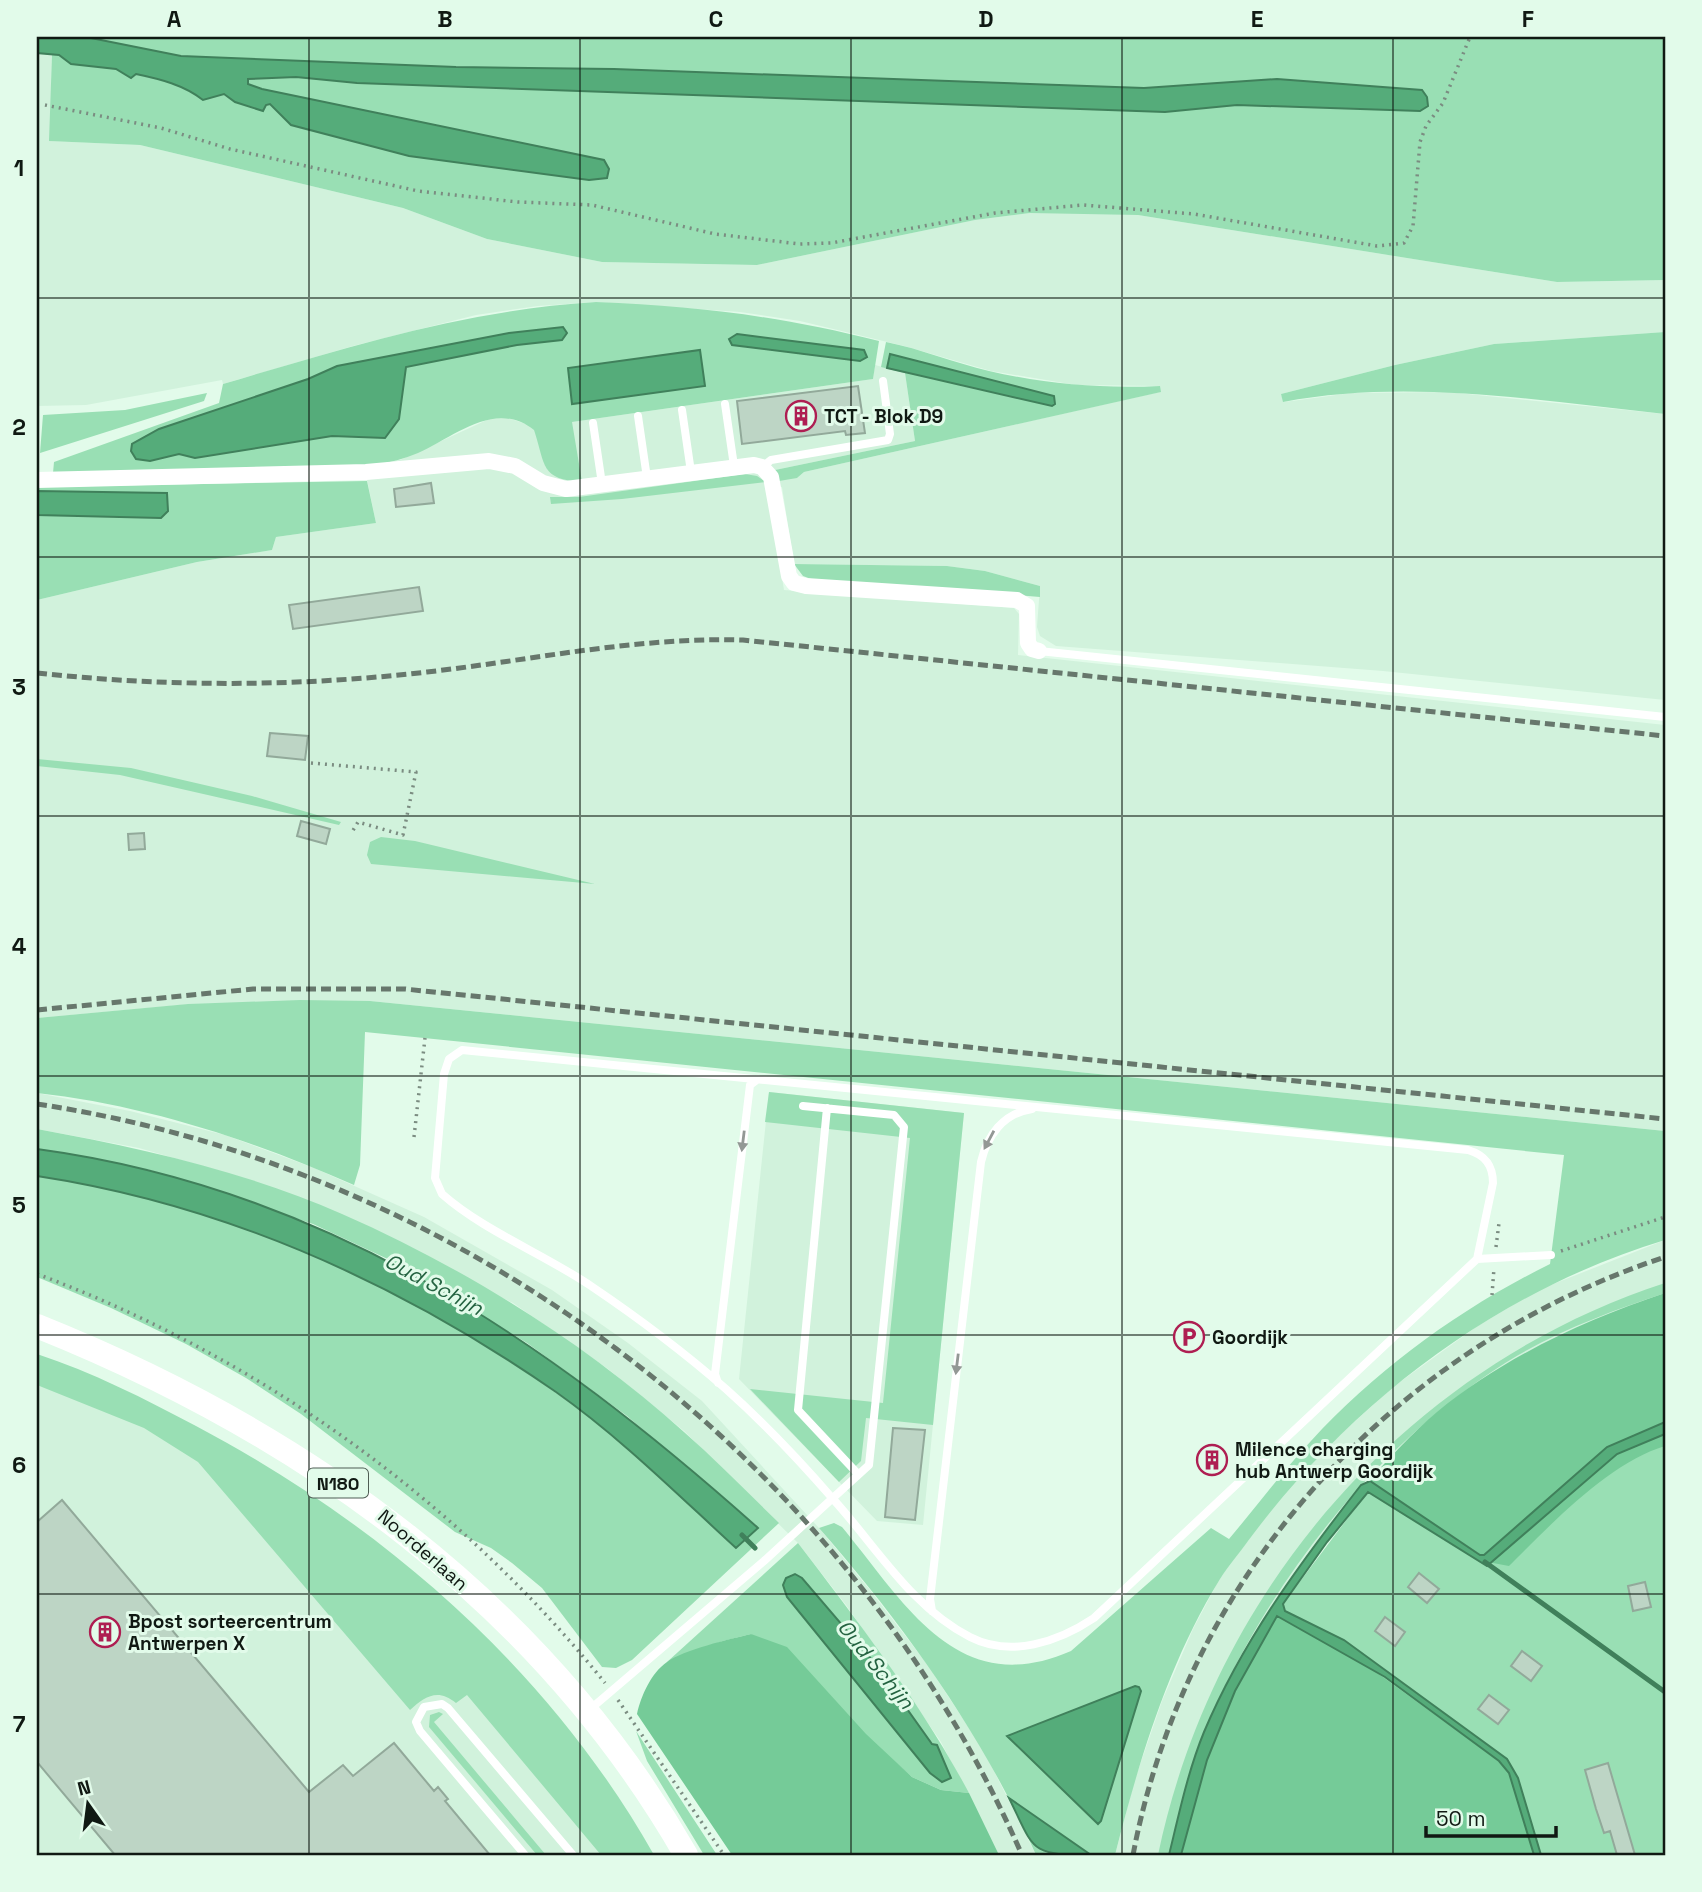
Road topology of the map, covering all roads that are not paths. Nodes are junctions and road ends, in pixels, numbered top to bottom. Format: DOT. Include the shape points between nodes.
graph roads {
  1 [pos="883,381"];
  2 [pos="724,404"];
  3 [pos="682,410"];
  4 [pos="638,416"];
  5 [pos="593,423"];
  6 [pos="734,466"];
  7 [pos="762,467"];
  8 [pos="691,472"];
  9 [pos="647,478"];
  10 [pos="37,480"];
  11 [pos="602,484"];
  12 [pos="1039,651"];
  13 [pos="1665,717"];
  14 [pos="758,1079"];
  15 [pos="803,1106"];
  16 [pos="827,1108"];
  17 [pos="1045,1108"];
  18 [pos="1551,1255"];
  19 [pos="1477,1259"];
  20 [pos="37,1326"];
  21 [pos="719,1384"];
  22 [pos="858,1474"];
  23 [pos="832,1498"];
  24 [pos="932,1611"];
  25 [pos="588,1711"];
  26 [pos="525,1855"];
  27 [pos="573,1855"];
  28 [pos="686,1855"];
  1 -- 7 [label="lane" via="888,440 771,460"];
  2 -- 6 [label="lane"];
  3 -- 8 [label="lane"];
  4 -- 9 [label="lane"];
  5 -- 11 [label="lane"];
  6 -- 7 [label="street"];
  6 -- 8 [label="street"];
  7 -- 12 [label="street" via="772,483 794,583 1017,600 1027,606 1028,643"];
  8 -- 9 [label="street"];
  9 -- 11 [label="street"];
  10 -- 11 [label="street" via="366,472 489,461 515,466 555,488"];
  12 -- 13 [label="lane"];
  14 -- 17 [label="lane"];
  14 -- 21 [label="lane, one-way" via="749,1088 715,1374"];
  14 -- 21 [label="lane" via="470,1050 449,1059 444,1074 435,1178 442,1194 591,1286"];
  15 -- 16 [label="lane"];
  16 -- 22 [label="lane" via="798,1410"];
  16 -- 22 [label="lane" via="894,1115 904,1127 869,1465"];
  17 -- 19 [label="lane" via="1476,1153 1493,1174"];
  17 -- 24 [label="lane, one-way" via="1010,1117 995,1128 985,1144"];
  18 -- 19 [label="lane"];
  19 -- 24 [label="lane" via="1094,1618 1073,1632 1028,1646 1001,1648 972,1639"];
  20 -- 25 [label="main road, Noorderlaan / N180" via="193,1396 287,1449 369,1504 519,1636"];
  21 -- 23 [label="lane"];
  22 -- 23 [label="lane"];
  23 -- 24 [label="lane"];
  23 -- 25 [label="lane"];
  25 -- 28 [label="main road, Noorderlaan / N180"];
  26 -- 27 [label="lane" via="419,1731 416,1722 424,1707 442,1703 448,1708"];
}
